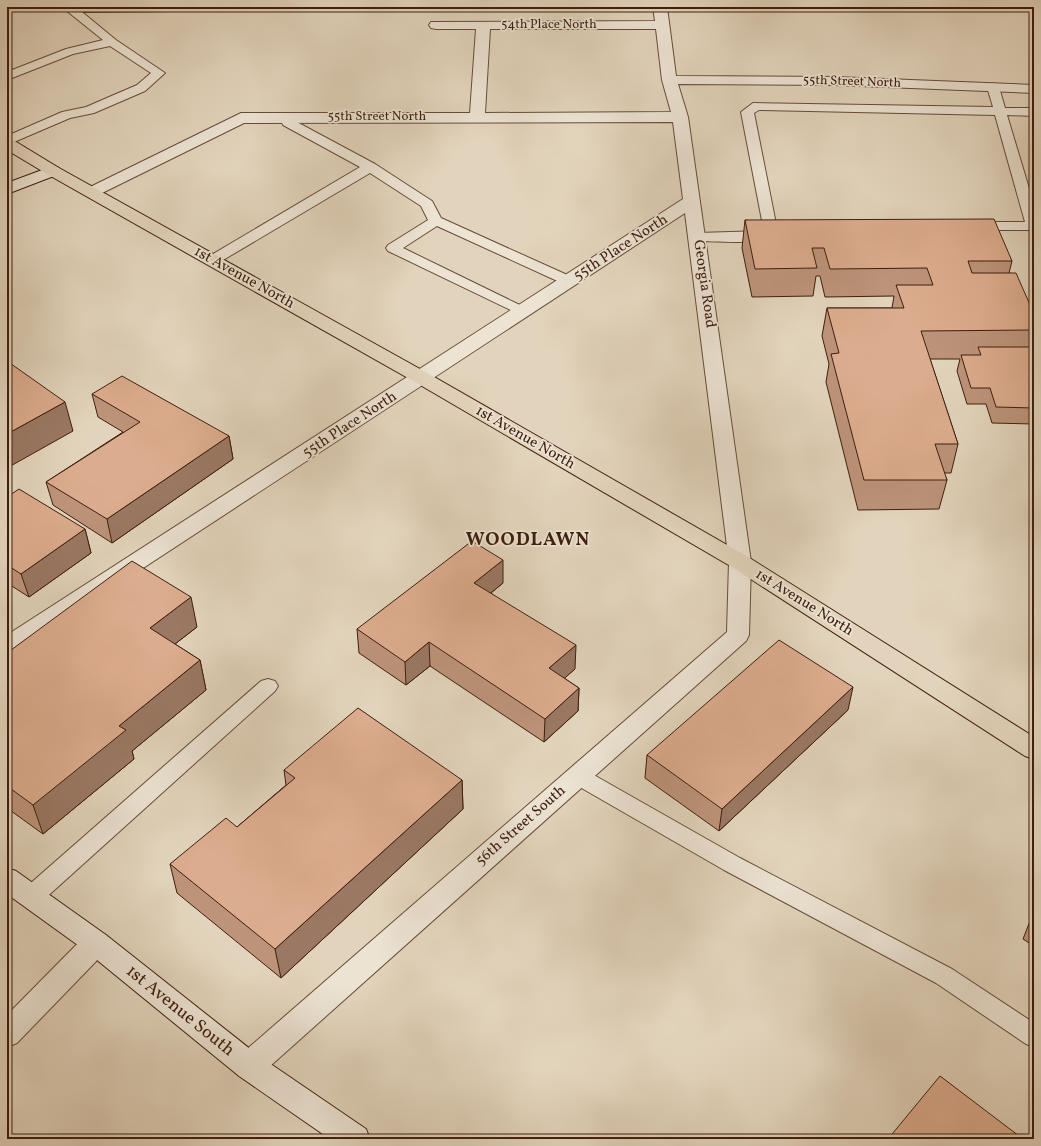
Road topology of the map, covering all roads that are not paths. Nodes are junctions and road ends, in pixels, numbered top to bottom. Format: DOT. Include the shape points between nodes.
graph roads {
  1 [pos="660,7"];
  2 [pos="69,8"];
  3 [pos="175,8"];
  4 [pos="436,25"];
  5 [pos="483,25"];
  6 [pos="662,25"];
  7 [pos="112,42"];
  8 [pos="7,76"];
  9 [pos="669,80"];
  10 [pos="993,88"];
  11 [pos="1034,89"];
  12 [pos="1000,110"];
  13 [pos="1034,112"];
  14 [pos="477,116"];
  15 [pos="286,117"];
  16 [pos="680,117"];
  17 [pos="7,142"];
  18 [pos="370,167"];
  19 [pos="53,171"];
  20 [pos="7,189"];
  21 [pos="92,192"];
  22 [pos="692,202"];
  23 [pos="436,221"];
  24 [pos="962,226"];
  25 [pos="1034,226"];
  26 [pos="697,237"];
  27 [pos="213,260"];
  28 [pos="570,282"];
  29 [pos="522,312"];
  30 [pos="422,378"];
  31 [pos="740,562"];
  32 [pos="7,646"];
  33 [pos="268,686"];
  34 [pos="1034,749"];
  35 [pos="578,776"];
  36 [pos="7,879"];
  37 [pos="32,896"];
  38 [pos="96,943"];
  39 [pos="7,1034"];
  40 [pos="1034,1036"];
  41 [pos="249,1066"];
  42 [pos="356,1139"];
  1 -- 6 [label="street, Georgia Road"];
  2 -- 3 [label="lane"];
  2 -- 7 [label="lane"];
  4 -- 5 [label="street, 54th Place North"];
  5 -- 6 [label="street, 54th Place North"];
  5 -- 14 [label="street"];
  6 -- 9 [label="street, Georgia Road"];
  7 -- 8 [label="lane" via="70,51"];
  7 -- 17 [label="lane" via="159,73 141,88 90,110 66,115"];
  9 -- 10 [label="street, 55th Street North" via="835,81"];
  9 -- 16 [label="street, Georgia Road"];
  10 -- 11 [label="street, 55th Street North"];
  10 -- 12 [label="lane"];
  12 -- 13 [label="lane"];
  12 -- 25 [label="lane"];
  12 -- 26 [label="lane" via="757,106 747,112 777,234 753,237"];
  14 -- 15 [label="street, 55th Street North"];
  14 -- 16 [label="street, 55th Street North"];
  15 -- 18 [label="lane" via="287,122"];
  15 -- 21 [label="street, 55th Street North" via="241,118"];
  16 -- 22 [label="street, Georgia Road"];
  17 -- 19 [label="main road, 1st Avenue North"];
  18 -- 23 [label="lane" via="427,204"];
  18 -- 27 [label="lane"];
  19 -- 20 [label="street"];
  19 -- 21 [label="main road, 1st Avenue North"];
  21 -- 27 [label="main road, 1st Avenue North"];
  22 -- 26 [label="street, Georgia Road"];
  22 -- 28 [label="street, 55th Place North"];
  23 -- 28 [label="lane"];
  23 -- 29 [label="lane" via="393,248"];
  24 -- 25 [label="lane"];
  26 -- 31 [label="street, Georgia Road"];
  27 -- 30 [label="main road, 1st Avenue North"];
  28 -- 29 [label="street, 55th Place North"];
  29 -- 30 [label="street, 55th Place North"];
  30 -- 31 [label="main road, 1st Avenue North"];
  30 -- 32 [label="street, 55th Place North"];
  31 -- 34 [label="main road, 1st Avenue North"];
  31 -- 35 [label="street, 56th Street South" via="738,635"];
  33 -- 37 [label="lane"];
  35 -- 40 [label="lane" via="732,864 944,976"];
  35 -- 41 [label="street, 56th Street South"];
  36 -- 37 [label="street, 1st Avenue South"];
  37 -- 38 [label="street, 1st Avenue South"];
  38 -- 39 [label="street"];
  38 -- 41 [label="street, 1st Avenue South"];
  41 -- 42 [label="street, 1st Avenue South"];
}
